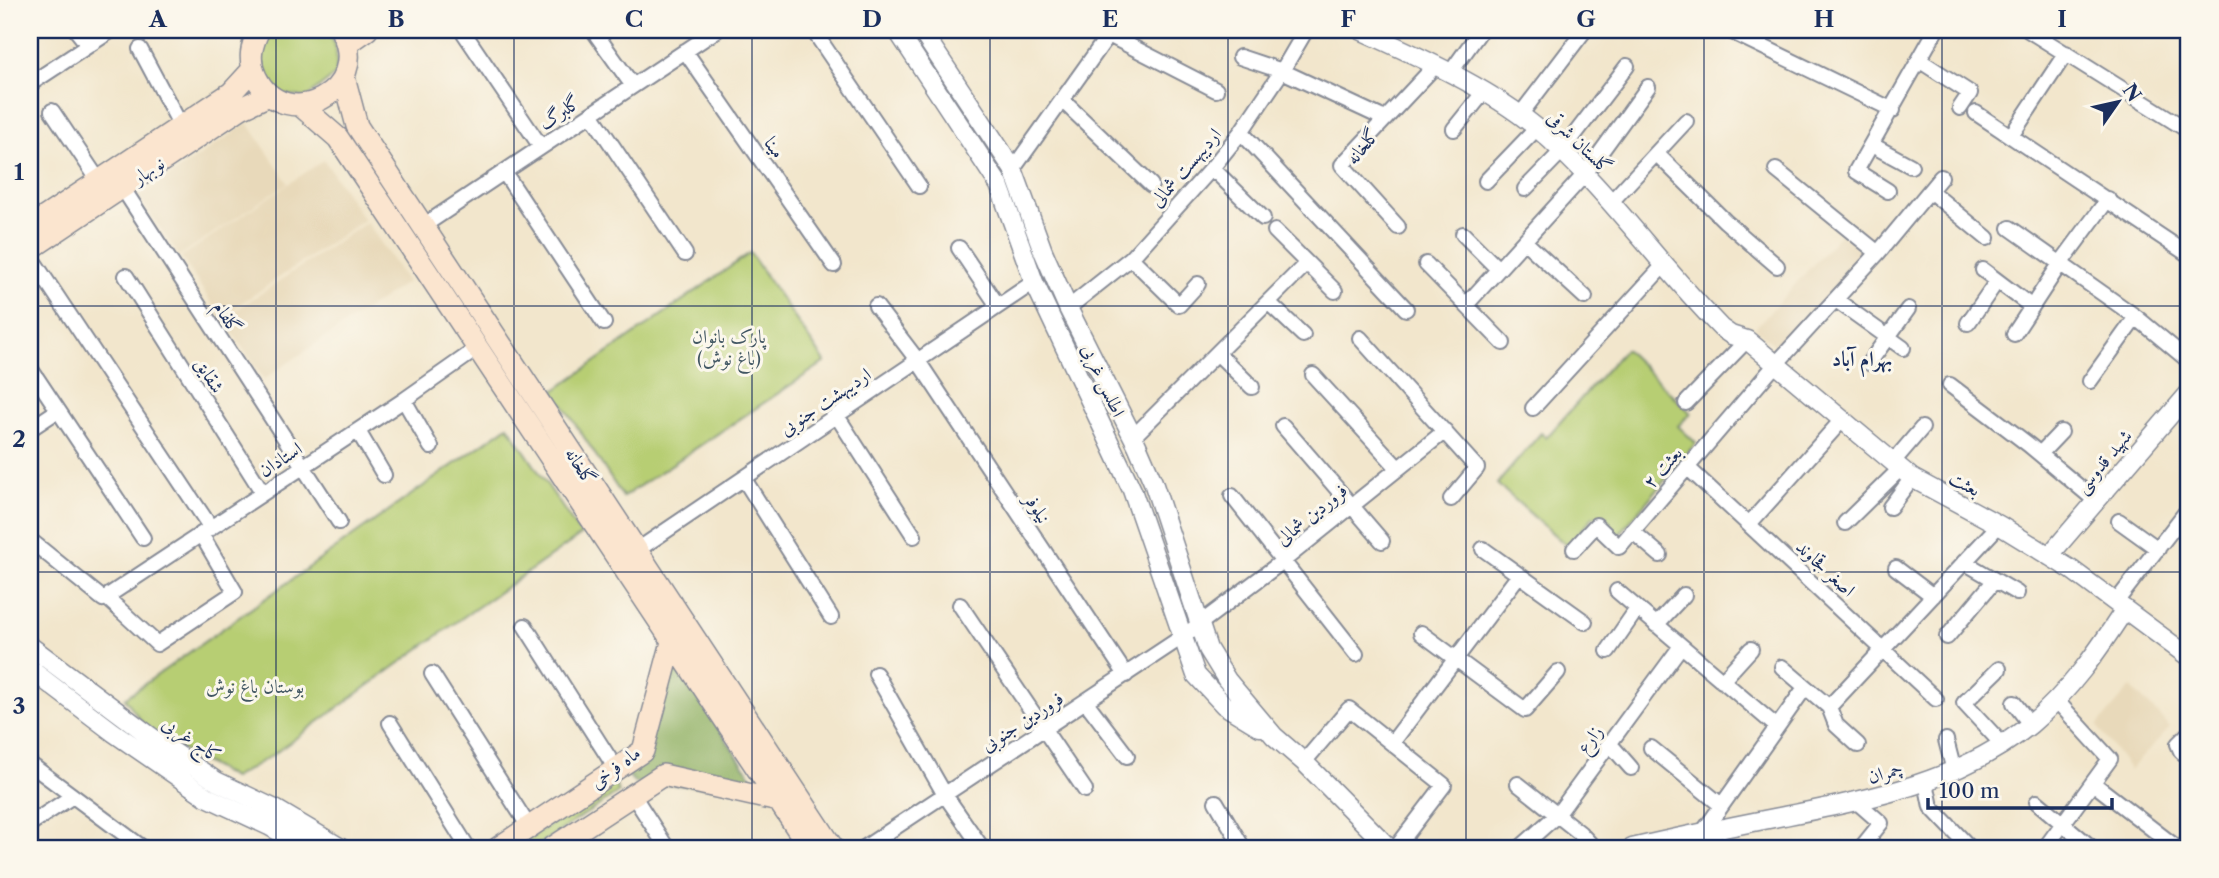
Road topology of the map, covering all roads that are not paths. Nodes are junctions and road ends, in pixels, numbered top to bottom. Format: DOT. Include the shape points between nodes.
graph roads {
  1 [pos="76,30"];
  2 [pos="112,30"];
  3 [pos="259,30"];
  4 [pos="367,30"];
  5 [pos="593,30"];
  6 [pos="717,30"];
  7 [pos="813,30"];
  8 [pos="897,30"];
  9 [pos="921,30"];
  10 [pos="1306,30"];
  11 [pos="1360,30"];
  12 [pos="1481,30"];
  13 [pos="1728,30"];
  14 [pos="2028,30"];
  15 [pos="1106,31"];
  16 [pos="1584,31"];
  17 [pos="1933,31"];
  18 [pos="464,33"];
  19 [pos="2046,34"];
  20 [pos="344,37"];
  21 [pos="88,45"];
  22 [pos="140,49"];
  23 [pos="685,51"];
  24 [pos="2066,54"];
  25 [pos="1240,57"];
  26 [pos="1919,60"];
  27 [pos="1627,66"];
  28 [pos="253,69"];
  29 [pos="1442,69"];
  30 [pos="1282,71"];
  31 [pos="344,76"];
  32 [pos="30,84"];
  33 [pos="633,86"];
  34 [pos="1648,87"];
  35 [pos="1216,90"];
  36 [pos="1483,93"];
  37 [pos="270,94"];
  38 [pos="1063,101"];
  39 [pos="300,105"];
  40 [pos="1960,108"];
  41 [pos="1893,110"];
  42 [pos="52,111"];
  43 [pos="1976,113"];
  44 [pos="591,114"];
  45 [pos="1520,115"];
  46 [pos="1385,119"];
  47 [pos="1686,121"];
  48 [pos="181,126"];
  49 [pos="1537,128"];
  50 [pos="1454,129"];
  51 [pos="2189,131"];
  52 [pos="1241,132"];
  53 [pos="2011,136"];
  54 [pos="1872,145"];
  55 [pos="541,147"];
  56 [pos="1562,152"];
  57 [pos="1657,154"];
  58 [pos="1911,166"];
  59 [pos="1212,168"];
  60 [pos="1013,169"];
  61 [pos="1776,170"];
  62 [pos="504,172"];
  63 [pos="1585,174"];
  64 [pos="1941,177"];
  65 [pos="99,181"];
  66 [pos="1486,181"];
  67 [pos="1151,185"];
  68 [pos="919,186"];
  69 [pos="122,187"];
  70 [pos="1525,189"];
  71 [pos="1888,191"];
  72 [pos="1930,191"];
  73 [pos="2108,199"];
  74 [pos="1610,203"];
  75 [pos="1263,218"];
  76 [pos="423,226"];
  77 [pos="30,227"];
  78 [pos="1398,227"];
  79 [pos="2010,228"];
  80 [pos="1275,231"];
  81 [pos="1463,234"];
  82 [pos="1987,239"];
  83 [pos="1524,241"];
  84 [pos="959,247"];
  85 [pos="30,249"];
  86 [pos="1878,253"];
  87 [pos="685,254"];
  88 [pos="2189,255"];
  89 [pos="30,256"];
  90 [pos="1131,258"];
  91 [pos="1307,263"];
  92 [pos="1426,264"];
  93 [pos="2060,264"];
  94 [pos="834,265"];
  95 [pos="1664,265"];
  96 [pos="1777,266"];
  97 [pos="1498,269"];
  98 [pos="1983,271"];
  99 [pos="126,276"];
  100 [pos="1997,281"];
  101 [pos="1034,282"];
  102 [pos="1198,284"];
  103 [pos="1335,291"];
  104 [pos="1585,297"];
  105 [pos="1836,300"];
  106 [pos="1268,302"];
  107 [pos="1466,305"];
  108 [pos="876,306"];
  109 [pos="998,306"];
  110 [pos="2032,307"];
  111 [pos="1068,309"];
  112 [pos="1406,309"];
  113 [pos="1908,309"];
  114 [pos="2136,317"];
  115 [pos="604,323"];
  116 [pos="1968,323"];
  117 [pos="2014,334"];
  118 [pos="1303,335"];
  119 [pos="1739,337"];
  120 [pos="1888,337"];
  121 [pos="1360,338"];
  122 [pos="1503,343"];
  123 [pos="478,348"];
  124 [pos="1903,348"];
  125 [pos="1217,353"];
  126 [pos="918,361"];
  127 [pos="2189,361"];
  128 [pos="1868,363"];
  129 [pos="1776,364"];
  130 [pos="30,368"];
  131 [pos="1313,375"];
  132 [pos="2090,381"];
  133 [pos="1950,385"];
  134 [pos="1252,387"];
  135 [pos="2189,393"];
  136 [pos="404,400"];
  137 [pos="1686,403"];
  138 [pos="1532,408"];
  139 [pos="57,411"];
  140 [pos="837,416"];
  141 [pos="1842,420"];
  142 [pos="1283,426"];
  143 [pos="1922,428"];
  144 [pos="30,429"];
  145 [pos="358,431"];
  146 [pos="1445,431"];
  147 [pos="2062,432"];
  148 [pos="1133,437"];
  149 [pos="431,447"];
  150 [pos="2040,454"];
  151 [pos="302,467"];
  152 [pos="1688,467"];
  153 [pos="1398,468"];
  154 [pos="1902,470"];
  155 [pos="384,475"];
  156 [pos="744,479"];
  157 [pos="263,493"];
  158 [pos="1232,496"];
  159 [pos="1451,499"];
  160 [pos="2096,501"];
  161 [pos="1352,505"];
  162 [pos="1890,507"];
  163 [pos="2189,508"];
  164 [pos="2119,521"];
  165 [pos="340,522"];
  166 [pos="1845,523"];
  167 [pos="1749,524"];
  168 [pos="1999,525"];
  169 [pos="206,531"];
  170 [pos="1632,531"];
  171 [pos="914,536"];
  172 [pos="143,538"];
  173 [pos="30,540"];
  174 [pos="1382,541"];
  175 [pos="2158,548"];
  176 [pos="1483,549"];
  177 [pos="1574,549"];
  178 [pos="636,551"];
  179 [pos="1660,555"];
  180 [pos="2049,556"];
  181 [pos="1283,561"];
  182 [pos="1964,562"];
  183 [pos="1896,568"];
  184 [pos="1519,575"];
  185 [pos="1995,580"];
  186 [pos="1617,592"];
  187 [pos="2017,593"];
  188 [pos="1684,595"];
  189 [pos="1933,596"];
  190 [pos="104,598"];
  191 [pos="960,605"];
  192 [pos="2121,605"];
  193 [pos="1637,609"];
  194 [pos="831,617"];
  195 [pos="1585,622"];
  196 [pos="1199,625"];
  197 [pos="1656,625"];
  198 [pos="525,626"];
  199 [pos="1421,634"];
  200 [pos="1182,637"];
  201 [pos="1947,637"];
  202 [pos="672,642"];
  203 [pos="30,646"];
  204 [pos="1681,646"];
  205 [pos="1751,649"];
  206 [pos="1884,649"];
  207 [pos="1608,650"];
  208 [pos="2188,653"];
  209 [pos="1356,654"];
  210 [pos="1455,659"];
  211 [pos="1782,667"];
  212 [pos="30,669"];
  213 [pos="1999,669"];
  214 [pos="1558,672"];
  215 [pos="432,674"];
  216 [pos="876,674"];
  217 [pos="1126,675"];
  218 [pos="1722,681"];
  219 [pos="1804,688"];
  220 [pos="1936,699"];
  221 [pos="2056,700"];
  222 [pos="1086,702"];
  223 [pos="2014,703"];
  224 [pos="1829,707"];
  225 [pos="124,717"];
  226 [pos="390,723"];
  227 [pos="2030,724"];
  228 [pos="1777,727"];
  229 [pos="1044,730"];
  230 [pos="113,732"];
  231 [pos="2189,733"];
  232 [pos="1274,736"];
  233 [pos="1946,740"];
  234 [pos="1392,743"];
  235 [pos="1610,744"];
  236 [pos="2002,744"];
  237 [pos="1857,745"];
  238 [pos="1651,748"];
  239 [pos="1127,757"];
  240 [pos="2189,758"];
  241 [pos="1304,762"];
  242 [pos="30,764"];
  243 [pos="1631,768"];
  244 [pos="616,769"];
  245 [pos="1954,771"];
  246 [pos="1926,782"];
  247 [pos="1518,784"];
  248 [pos="2094,784"];
  249 [pos="1085,790"];
  250 [pos="633,795"];
  251 [pos="944,795"];
  252 [pos="73,796"];
  253 [pos="779,802"];
  254 [pos="1857,802"];
  255 [pos="2037,802"];
  256 [pos="1216,803"];
  257 [pos="1721,805"];
  258 [pos="1557,815"];
  259 [pos="30,824"];
  260 [pos="2063,824"];
  261 [pos="529,827"];
  262 [pos="1703,832"];
  263 [pos="1960,845"];
  264 [pos="1654,846"];
  265 [pos="144,848"];
  266 [pos="307,848"];
  267 [pos="341,848"];
  268 [pos="468,848"];
  269 [pos="498,848"];
  270 [pos="552,848"];
  271 [pos="667,848"];
  272 [pos="810,848"];
  273 [pos="833,848"];
  274 [pos="864,848"];
  275 [pos="982,848"];
  276 [pos="1243,848"];
  277 [pos="1388,848"];
  278 [pos="1396,848"];
  279 [pos="1520,848"];
  280 [pos="1594,848"];
  281 [pos="1632,848"];
  282 [pos="1861,848"];
  283 [pos="2045,848"];
  284 [pos="2092,848"];
  285 [pos="2177,848"];
  1 -- 21 [label="street"];
  2 -- 21 [label="street"];
  3 -- 28 [label="main road" via="253,41"];
  4 -- 20 [label="main road"];
  5 -- 33 [label="street"];
  6 -- 23 [label="street, گلبرگ"];
  7 -- 68 [label="street"];
  8 -- 101 [label="street, اطلس غربی" via="999,185"];
  9 -- 60 [label="street, اطلس غربی"];
  10 -- 30 [label="street, اردیبهست شمالی"];
  11 -- 29 [label="street, گلستان شرقی"];
  12 -- 29 [label="street, گلخانه"];
  13 -- 41 [label="street"];
  14 -- 19 [label="street"];
  15 -- 35 [label="street"];
  15 -- 38 [label="street"];
  16 -- 45 [label="street"];
  17 -- 26 [label="street"];
  18 -- 55 [label="street"];
  19 -- 24 [label="street"];
  20 -- 31 [label="main road, گلخانه" via="349,60"];
  21 -- 32 [label="street"];
  22 -- 48 [label="street"];
  23 -- 33 [label="street, گلبرگ"];
  23 -- 94 [label="street, مینا"];
  24 -- 51 [label="street"];
  24 -- 53 [label="street"];
  25 -- 30 [label="street"];
  26 -- 40 [label="street" via="1970,93"];
  26 -- 41 [label="street"];
  27 -- 56 [label="street"];
  28 -- 37 [label="main road"];
  28 -- 48 [label="main road, نوبهار" via="231,93"];
  29 -- 36 [label="street, گلستان شرقی"];
  29 -- 46 [label="street, گلخانه"];
  30 -- 46 [label="street"];
  30 -- 52 [label="street, اردیبهست شمالی"];
  31 -- 39 [label="main road" via="334,92 318,102"];
  31 -- 76 [label="main road, گلخانه" via="357,126"];
  33 -- 44 [label="street, گلبرگ"];
  34 -- 63 [label="street"];
  36 -- 45 [label="street, گلستان شرقی"];
  36 -- 50 [label="street"];
  37 -- 39 [label="main road"];
  37 -- 69 [label="main road, نوبهار" via="241,108"];
  38 -- 60 [label="street"];
  38 -- 67 [label="street"];
  39 -- 123 [label="main road, گلخانه" via="338,138"];
  41 -- 54 [label="street"];
  42 -- 65 [label="street"];
  43 -- 53 [label="street"];
  44 -- 55 [label="street, گلبرگ"];
  44 -- 87 [label="street"];
  45 -- 49 [label="street, گلستان شرقی"];
  46 -- 78 [label="street, گلخانه" via="1342,165"];
  47 -- 57 [label="street"];
  48 -- 65 [label="main road, نوبهار"];
  49 -- 56 [label="street, گلستان شرقی"];
  49 -- 66 [label="street"];
  52 -- 59 [label="street, اردیبهست شمالی"];
  52 -- 112 [label="street"];
  53 -- 73 [label="street"];
  54 -- 58 [label="street"];
  54 -- 71 [label="street" via="1856,171"];
  55 -- 62 [label="street, گلبرگ"];
  56 -- 63 [label="street, گلستان شرقی"];
  56 -- 70 [label="street"];
  57 -- 74 [label="street"];
  57 -- 96 [label="street"];
  59 -- 75 [label="street"];
  59 -- 90 [label="street, اردیبهست شمالی"];
  60 -- 111 [label="street, اطلس غربی"];
  61 -- 86 [label="street"];
  62 -- 76 [label="street, گلبرگ"];
  62 -- 115 [label="street"];
  63 -- 74 [label="street, گلستان شرقی"];
  63 -- 83 [label="street"];
  64 -- 72 [label="street, بعثت ۲"];
  65 -- 77 [label="main road, نوبهار"];
  69 -- 85 [label="main road, نوبهار"];
  69 -- 151 [label="street, گلفام"];
  72 -- 82 [label="street"];
  72 -- 86 [label="street, بعثت ۲"];
  73 -- 88 [label="street"];
  73 -- 93 [label="street"];
  74 -- 95 [label="street, گلستان شرقی"];
  76 -- 178 [label="main road, گلخانه"];
  79 -- 93 [label="street"];
  80 -- 91 [label="street"];
  81 -- 97 [label="street"];
  83 -- 97 [label="street"];
  83 -- 104 [label="street"];
  84 -- 109 [label="street"];
  86 -- 105 [label="street, بعثت ۲"];
  89 -- 169 [label="street"];
  90 -- 102 [label="street" via="1179,305"];
  90 -- 111 [label="street, اردیبهست شمالی"];
  91 -- 103 [label="street"];
  91 -- 106 [label="street"];
  92 -- 107 [label="street"];
  93 -- 110 [label="street"];
  93 -- 114 [label="street"];
  95 -- 119 [label="street, گلستان شرقی" via="1701,308"];
  95 -- 138 [label="street"];
  97 -- 107 [label="street"];
  98 -- 100 [label="street"];
  99 -- 157 [label="street, شقایق"];
  100 -- 110 [label="street"];
  100 -- 116 [label="street"];
  101 -- 109 [label="street, اردیبهشت جنوبی"];
  101 -- 200 [label="street, اطلس غربی" via="1132,490"];
  105 -- 120 [label="street"];
  105 -- 129 [label="street, بعثت ۲"];
  106 -- 118 [label="street"];
  106 -- 125 [label="street"];
  107 -- 122 [label="street"];
  108 -- 126 [label="street, نیلوفر"];
  109 -- 126 [label="street, اردیبهشت جنوبی"];
  110 -- 117 [label="street"];
  111 -- 148 [label="street, اطلس غربی"];
  113 -- 120 [label="street"];
  114 -- 127 [label="street"];
  114 -- 132 [label="street"];
  119 -- 129 [label="street, بعثت"];
  119 -- 137 [label="street"];
  120 -- 124 [label="street"];
  120 -- 128 [label="street"];
  121 -- 146 [label="street"];
  123 -- 136 [label="street, استادان"];
  123 -- 202 [label="main road, گلخانه"];
  125 -- 134 [label="street"];
  125 -- 148 [label="street"];
  126 -- 140 [label="street, اردیبهشت جنوبی"];
  126 -- 217 [label="street, نیلوفر"];
  129 -- 141 [label="street, بعثت"];
  129 -- 152 [label="street, بعثت ۲"];
  130 -- 139 [label="street"];
  131 -- 153 [label="street"];
  133 -- 150 [label="street"];
  135 -- 160 [label="street, شهید قدوسی"];
  136 -- 145 [label="street, استادان"];
  136 -- 149 [label="street"];
  139 -- 144 [label="street"];
  139 -- 172 [label="street"];
  140 -- 156 [label="street, اردیبهشت جنوبی"];
  140 -- 171 [label="street"];
  141 -- 154 [label="street, بعثت"];
  141 -- 167 [label="street"];
  142 -- 161 [label="street"];
  143 -- 154 [label="street"];
  145 -- 151 [label="street, استادان"];
  145 -- 155 [label="street"];
  146 -- 153 [label="street, فروردین شمالی"];
  146 -- 159 [label="street" via="1477,468"];
  147 -- 150 [label="street"];
  148 -- 196 [label="street, اطلس غربی" via="1153,482"];
  150 -- 160 [label="street"];
  151 -- 157 [label="street, استادان"];
  151 -- 165 [label="street, گلفام"];
  152 -- 167 [label="street, اصغر قجاوند"];
  152 -- 170 [label="street, بعثت ۲"];
  153 -- 161 [label="street, فروردین شمالی"];
  154 -- 162 [label="street"];
  154 -- 166 [label="street"];
  154 -- 168 [label="street, بعثت"];
  156 -- 178 [label="street, اردیبهشت جنوبی"];
  156 -- 194 [label="street"];
  157 -- 169 [label="street, استادان"];
  158 -- 181 [label="street"];
  160 -- 180 [label="street, شهید قدوسی"];
  161 -- 174 [label="street"];
  161 -- 181 [label="street, فروردین شمالی"];
  163 -- 175 [label="street"];
  164 -- 175 [label="street"];
  167 -- 206 [label="street, اصغر قجاوند"];
  168 -- 180 [label="street, بعثت"];
  168 -- 182 [label="street"];
  169 -- 190 [label="street, استادان"];
  169 -- 190 [label="street" via="235,592 169,637 157,644"];
  170 -- 177 [label="street" via="1619,547 1596,525"];
  170 -- 179 [label="street"];
  173 -- 190 [label="street"];
  175 -- 192 [label="street"];
  176 -- 184 [label="street"];
  178 -- 273 [label="main road, گلخانه"];
  180 -- 192 [label="street, بعثت"];
  181 -- 196 [label="street, فروردین شمالی"];
  181 -- 209 [label="street"];
  182 -- 185 [label="street"];
  182 -- 189 [label="street"];
  183 -- 189 [label="street"];
  184 -- 195 [label="street"];
  184 -- 210 [label="street"];
  185 -- 187 [label="street"];
  185 -- 201 [label="street"];
  186 -- 193 [label="street"];
  188 -- 197 [label="street"];
  189 -- 206 [label="street"];
  191 -- 229 [label="street"];
  192 -- 208 [label="street, بعثت"];
  192 -- 221 [label="street, چمران" via="2090,663"];
  193 -- 197 [label="street"];
  193 -- 207 [label="street"];
  196 -- 200 [label="street, فروردین جنوبی"];
  196 -- 232 [label="street, اطلس غربی" via="1227,680"];
  197 -- 204 [label="street"];
  198 -- 244 [label="street"];
  199 -- 210 [label="street"];
  200 -- 217 [label="street, فروردین جنوبی"];
  200 -- 232 [label="street, اطلس غربی" via="1196,675 1205,685 1224,705"];
  202 -- 244 [label="main road, ماه فرخی" via="643,751"];
  202 -- 253 [label="main road, گلخانه"];
  203 -- 225 [label="street, کاج غربی"];
  204 -- 218 [label="street"];
  204 -- 235 [label="street, زارع"];
  205 -- 218 [label="street"];
  206 -- 220 [label="street, اصغر قجاوند"];
  206 -- 224 [label="street"];
  210 -- 214 [label="street" via="1525,710"];
  210 -- 234 [label="street"];
  211 -- 219 [label="street"];
  212 -- 230 [label="street, کاج غربی"];
  213 -- 236 [label="street" via="1964,704"];
  215 -- 261 [label="street"];
  216 -- 251 [label="street"];
  217 -- 222 [label="street, فروردین جنوبی"];
  218 -- 228 [label="street"];
  219 -- 224 [label="street"];
  219 -- 228 [label="street"];
  221 -- 227 [label="street, چمران"];
  221 -- 248 [label="street" via="2110,760"];
  222 -- 229 [label="street, فروردین جنوبی"];
  222 -- 239 [label="street"];
  223 -- 227 [label="street"];
  224 -- 237 [label="street" via="1836,725"];
  225 -- 230 [label="street"];
  225 -- 267 [label="street, کاج غربی" via="216,781"];
  226 -- 268 [label="street"];
  227 -- 236 [label="street, چمران"];
  228 -- 257 [label="street"];
  229 -- 249 [label="street"];
  229 -- 251 [label="street, فروردین جنوبی"];
  230 -- 266 [label="street, کاج غربی" via="207,797"];
  231 -- 240 [label="street" via="2178,744"];
  232 -- 241 [label="street, اطلس غربی"];
  233 -- 245 [label="street"];
  234 -- 241 [label="street" via="1349,709"];
  234 -- 278 [label="street" via="1444,785"];
  235 -- 243 [label="street"];
  235 -- 258 [label="street, زارع"];
  236 -- 245 [label="street, چمران"];
  238 -- 257 [label="street"];
  241 -- 277 [label="street, اطلس غربی"];
  242 -- 252 [label="street"];
  244 -- 250 [label="main road"];
  244 -- 261 [label="main road, ماه فرخی"];
  245 -- 246 [label="street, چمران"];
  246 -- 254 [label="street, چمران"];
  246 -- 263 [label="street" via="1931,807"];
  247 -- 258 [label="street"];
  248 -- 260 [label="street"];
  248 -- 285 [label="street"];
  250 -- 253 [label="main road, ماه فرخی" via="663,775"];
  250 -- 270 [label="main road, ماه فرخی"];
  250 -- 271 [label="street"];
  251 -- 274 [label="street, فروردین جنوبی"];
  251 -- 275 [label="street"];
  252 -- 259 [label="street"];
  252 -- 265 [label="street"];
  253 -- 272 [label="main road, گلخانه"];
  254 -- 262 [label="street, چمران"];
  254 -- 282 [label="street" via="1881,823"];
  255 -- 260 [label="street"];
  256 -- 276 [label="street"];
  257 -- 262 [label="street"];
  258 -- 279 [label="street, زارع"];
  258 -- 280 [label="street"];
  260 -- 283 [label="street"];
  260 -- 284 [label="street"];
  261 -- 269 [label="main road, ماه فرخی"];
  262 -- 264 [label="street, چمران"];
  264 -- 281 [label="street, چمران"];
}
